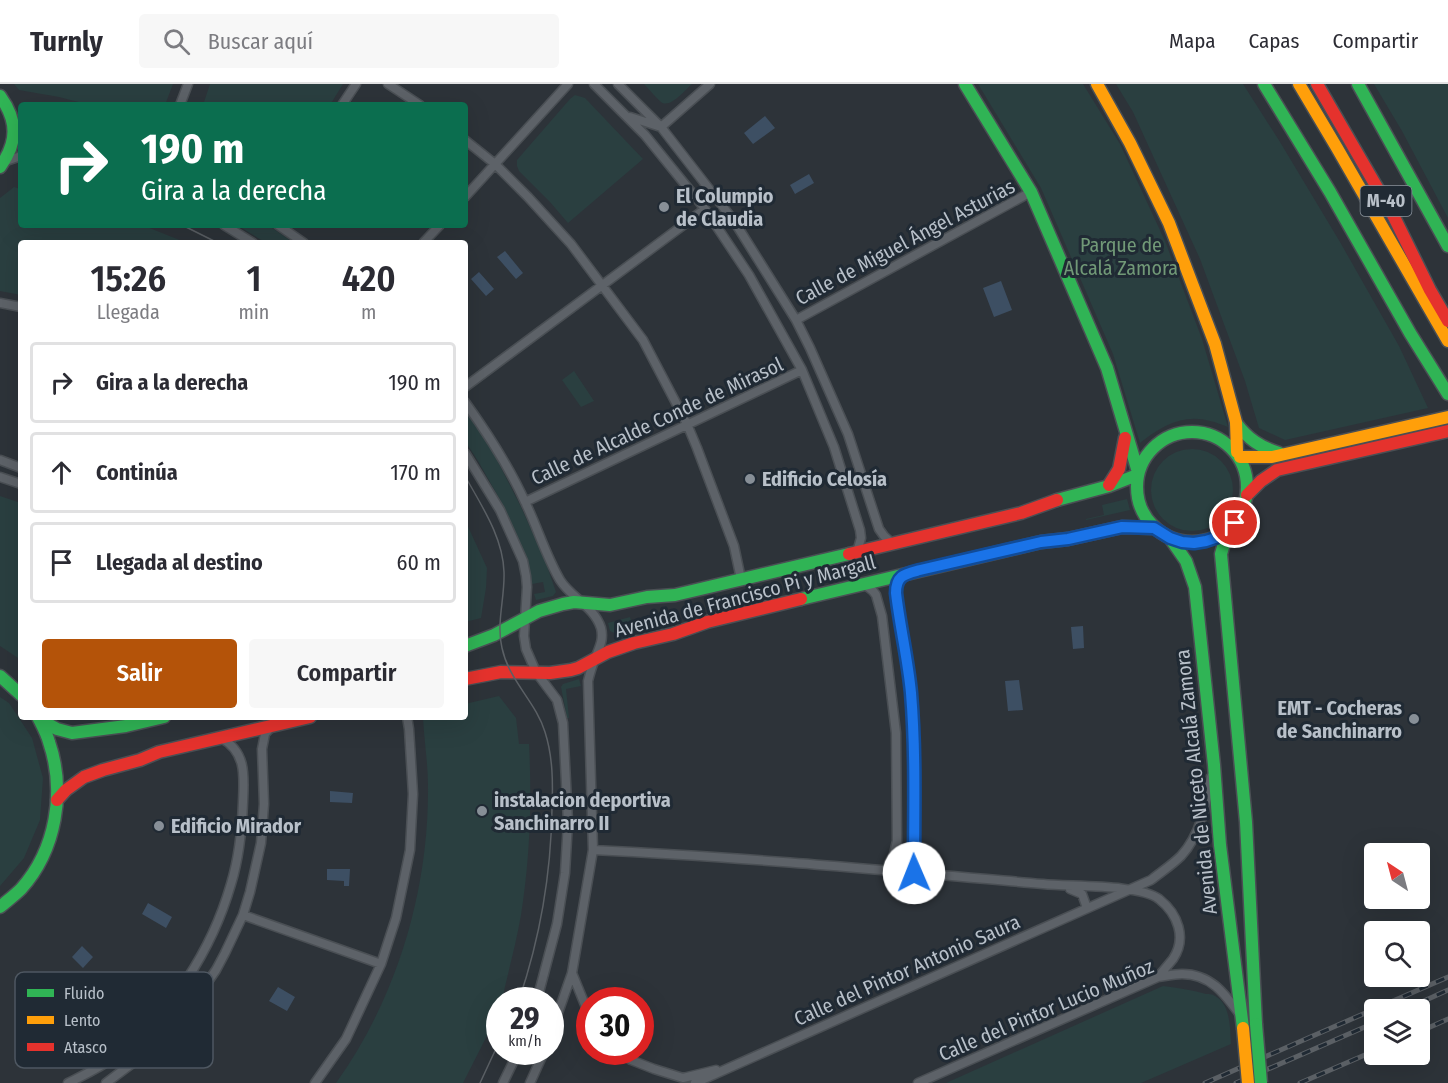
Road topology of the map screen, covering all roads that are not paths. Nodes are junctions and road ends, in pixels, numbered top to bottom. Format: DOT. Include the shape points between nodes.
graph roads {
  1 [pos="188,84"];
  2 [pos="356,84"];
  3 [pos="388,84"];
  4 [pos="568,84"];
  5 [pos="594,84"];
  6 [pos="618,84"];
  7 [pos="710,84"];
  8 [pos="965,84"];
  9 [pos="1097,84"];
  10 [pos="1264,84"];
  11 [pos="1299,84"];
  12 [pos="1317,84"];
  13 [pos="1358,84"];
  14 [pos="0,96"];
  15 [pos="181,102"];
  16 [pos="344,102"];
  17 [pos="415,102"];
  18 [pos="628,117"];
  19 [pos="18,124"];
  20 [pos="661,127"];
  21 [pos="468,142"];
  22 [pos="18,157"];
  23 [pos="3,164"];
  24 [pos="495,164"];
  25 [pos="1031,192"];
  26 [pos="468,194"];
  27 [pos="705,210"];
  28 [pos="229,228"];
  29 [pos="282,228"];
  30 [pos="437,228"];
  31 [pos="248,240"];
  32 [pos="300,240"];
  33 [pos="426,240"];
  34 [pos="1448,246"];
  35 [pos="603,286"];
  36 [pos="0,303"];
  37 [pos="18,306"];
  38 [pos="796,320"];
  39 [pos="1448,321"];
  40 [pos="1448,341"];
  41 [pos="802,370"];
  42 [pos="468,385"];
  43 [pos="1448,394"];
  44 [pos="468,406"];
  45 [pos="1448,417"];
  46 [pos="1236,422"];
  47 [pos="687,424"];
  48 [pos="1448,431"];
  49 [pos="1126,434"];
  50 [pos="1238,454"];
  51 [pos="1283,454"];
  52 [pos="468,458"];
  53 [pos="0,460"];
  54 [pos="18,467"];
  55 [pos="1137,473"];
  56 [pos="0,477"];
  57 [pos="18,483"];
  58 [pos="1106,488"];
  59 [pos="1247,495"];
  60 [pos="525,502"];
  61 [pos="1154,528"];
  62 [pos="1228,530"];
  63 [pos="1170,538"];
  64 [pos="893,544"];
  65 [pos="857,552"];
  66 [pos="904,575"];
  67 [pos="741,579"];
  68 [pos="864,584"];
  69 [pos="583,603"];
  70 [pos="525,619"];
  71 [pos="468,645"];
  72 [pos="594,659"];
  73 [pos="536,672"];
  74 [pos="0,676"];
  75 [pos="468,678"];
  76 [pos="18,692"];
  77 [pos="40,720"];
  78 [pos="42,720"];
  79 [pos="151,720"];
  80 [pos="297,720"];
  81 [pos="408,720"];
  82 [pos="272,726"];
  83 [pos="221,738"];
  84 [pos="1214,765"];
  85 [pos="57,800"];
  86 [pos="593,850"];
  87 [pos="890,871"];
  88 [pos="914,873"];
  89 [pos="1064,886"];
  90 [pos="1131,889"];
  91 [pos="0,907"];
  92 [pos="1087,908"];
  93 [pos="243,915"];
  94 [pos="381,964"];
  95 [pos="191,972"];
  96 [pos="572,973"];
  97 [pos="213,974"];
  98 [pos="1158,977"];
  99 [pos="540,987"];
  100 [pos="578,987"];
  101 [pos="564,996"];
  102 [pos="1243,1023"];
  103 [pos="742,1063"];
  104 [pos="512,1065"];
  105 [pos="538,1065"];
  106 [pos="642,1065"];
  107 [pos="99,1068"];
  108 [pos="126,1068"];
  109 [pos="83,1080"];
  110 [pos="68,1083"];
  111 [pos="106,1083"];
  112 [pos="315,1083"];
  113 [pos="503,1083"];
  114 [pos="530,1083"];
  115 [pos="695,1083"];
  116 [pos="918,1083"];
  117 [pos="1248,1083"];
  118 [pos="1261,1083"];
  1 -- 15 [label="street"];
  2 -- 16 [label="street"];
  3 -- 17 [label="street"];
  4 -- 24 [label="street"];
  5 -- 18 [label="street"];
  6 -- 20 [label="street"];
  7 -- 20 [label="street"];
  8 -- 25 [label="main road"];
  9 -- 46 [label="main road" via="1169,223 1215,344"];
  10 -- 43 [label="main road"];
  11 -- 40 [label="main road"];
  12 -- 39 [label="main road, M-40" via="1394,215"];
  13 -- 34 [label="main road, M-40"];
  14 -- 19 [label="main road"];
  18 -- 20 [label="street"];
  18 -- 27 [label="street"];
  19 -- 23 [label="main road" via="12,149"];
  20 -- 38 [label="street" via="734,220"];
  21 -- 24 [label="street"];
  22 -- 23 [label="street"];
  24 -- 26 [label="street"];
  24 -- 35 [label="street" via="571,244"];
  25 -- 38 [label="street, Calle de Miguel Ángel Asturias"];
  25 -- 49 [label="main road" via="1107,368"];
  27 -- 35 [label="street"];
  27 -- 41 [label="street" via="749,275"];
  28 -- 31 [label="street"];
  29 -- 32 [label="street"];
  30 -- 33 [label="street"];
  35 -- 42 [label="street"];
  35 -- 47 [label="street" via="643,340"];
  36 -- 37 [label="street"];
  38 -- 64 [label="street" via="848,434 879,530"];
  41 -- 47 [label="street, Calle de Alcalde Conde de Mirasol"];
  41 -- 65 [label="street" via="834,447 856,515 861,538"];
  44 -- 60 [label="street"];
  45 -- 51 [label="main road"];
  46 -- 50 [label="main road"];
  46 -- 51 [label="main road" via="1256,445"];
  47 -- 60 [label="street, Calle de Alcalde Conde de Mirasol"];
  47 -- 67 [label="street" via="734,546"];
  48 -- 59 [label="main road" via="1277,470"];
  49 -- 55 [label="main road"];
  49 -- 58 [label="main road" via="1118,475"];
  50 -- 51 [label="main road" via="1259,458"];
  50 -- 55 [label="main road" via="1212,436 1184,433 1160,443"];
  50 -- 59 [label="main road" via="1246,472"];
  52 -- 70 [label="street" via="500,510 523,561"];
  53 -- 54 [label="street"];
  55 -- 58 [label="main road, Avenida de Francisco Pi y Margall"];
  55 -- 61 [label="main road" via="1140,506"];
  56 -- 57 [label="street"];
  58 -- 64 [label="main road, Avenida de Francisco Pi y Margall"];
  59 -- 62 [label="main road" via="1241,514"];
  60 -- 69 [label="street" via="558,575"];
  61 -- 63 [label="main road"];
  61 -- 66 [label="main road, Avenida de Francisco Pi y Margall" via="1122,527 1041,542"];
  62 -- 63 [label="main road" via="1194,543"];
  62 -- 118 [label="main road, Avenida de Niceto Alcalá Zamora, bridge" via="1221,554 1246,822"];
  63 -- 84 [label="main road, Avenida de Niceto Alcalá Zamora" via="1187,561 1195,587"];
  64 -- 65 [label="main road, Avenida de Francisco Pi y Margall"];
  65 -- 67 [label="main road, Avenida de Francisco Pi y Margall"];
  66 -- 68 [label="main road, Avenida de Francisco Pi y Margall"];
  66 -- 88 [label="street" via="898,580 896,593 911,691"];
  67 -- 69 [label="main road, Avenida de Francisco Pi y Margall" via="671,596 610,605"];
  68 -- 72 [label="main road, Avenida de Francisco Pi y Margall" via="699,625"];
  68 -- 87 [label="street" via="876,595 882,616 896,733 897,841"];
  69 -- 70 [label="main road, Avenida de Francisco Pi y Margall" via="551,607"];
  69 -- 72 [label="street, Avenida de Francisco Pi y Margall" via="602,630 602,642"];
  70 -- 71 [label="main road, Avenida de Francisco Pi y Margall"];
  70 -- 73 [label="street" via="524,641"];
  72 -- 73 [label="main road, Avenida de Francisco Pi y Margall" via="571,670"];
  72 -- 86 [label="street" via="588,681"];
  73 -- 75 [label="main road, Avenida de Francisco Pi y Margall" via="496,672"];
  73 -- 99 [label="street" via="557,700 563,723 568,822 557,924"];
  74 -- 76 [label="main road"];
  77 -- 85 [label="main road" via="55,757"];
  78 -- 79 [label="main road" via="72,733"];
  80 -- 82 [label="main road"];
  81 -- 94 [label="street" via="412,794 410,850 396,918"];
  82 -- 83 [label="main road"];
  82 -- 93 [label="street" via="262,741 263,822"];
  83 -- 85 [label="main road" via="89,774 73,783"];
  83 -- 95 [label="street" via="238,751 243,771 240,837 232,883"];
  84 -- 90 [label="street, Calle del Pintor Antonio Saura" via="1205,808 1192,842 1169,866"];
  84 -- 102 [label="main road, Avenida de Niceto Alcalá Zamora"];
  85 -- 91 [label="main road" via="52,835 44,856 21,888"];
  86 -- 87 [label="street"];
  86 -- 96 [label="street"];
  87 -- 88 [label="street"];
  88 -- 89 [label="street"];
  89 -- 90 [label="street"];
  89 -- 92 [label="street" via="1082,894"];
  90 -- 92 [label="street, Calle del Pintor Antonio Saura"];
  90 -- 98 [label="street" via="1157,898 1179,924 1180,940 1174,957"];
  92 -- 103 [label="street, Calle del Pintor Antonio Saura"];
  93 -- 94 [label="street"];
  93 -- 97 [label="street"];
  94 -- 112 [label="street" via="346,1039"];
  96 -- 100 [label="street"];
  96 -- 101 [label="street"];
  98 -- 102 [label="street, Calle del Pintor Lucio Muñoz" via="1183,974 1216,985"];
  98 -- 116 [label="street, Calle del Pintor Lucio Muñoz"];
  102 -- 117 [label="main road, Avenida de Niceto Alcalá Zamora, bridge"];
  103 -- 106 [label="street, Calle del Pintor Antonio Saura" via="682,1078"];
  103 -- 115 [label="street, Calle del Pintor Antonio Saura"];
  104 -- 113 [label="street"];
  105 -- 114 [label="street"];
  107 -- 109 [label="street"];
  108 -- 111 [label="street"];
  109 -- 110 [label="street"];
}
